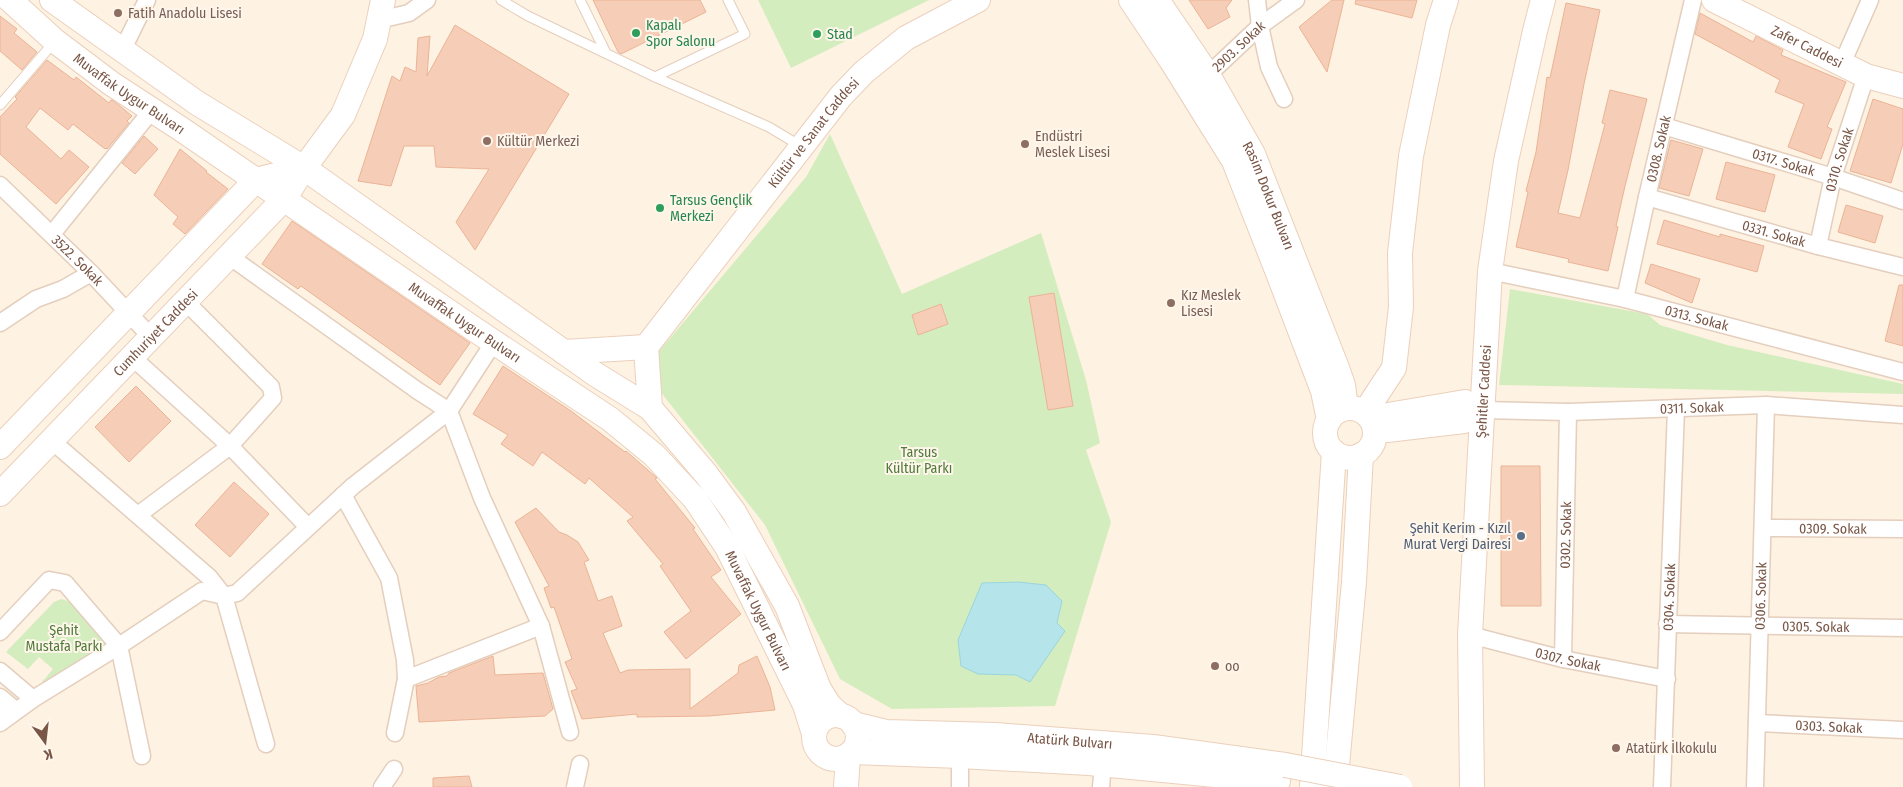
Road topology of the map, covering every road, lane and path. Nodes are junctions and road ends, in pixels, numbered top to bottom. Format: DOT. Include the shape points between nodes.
graph roads {
  1 [pos="10,0"];
  2 [pos="52,0"];
  3 [pos="147,0"];
  4 [pos="427,0"];
  5 [pos="501,0"];
  6 [pos="580,0"];
  7 [pos="728,0"];
  8 [pos="978,0"];
  9 [pos="1131,0"];
  10 [pos="1157,0"];
  11 [pos="1257,0"];
  12 [pos="1296,0"];
  13 [pos="1446,0"];
  14 [pos="1543,0"];
  15 [pos="1693,0"];
  16 [pos="1714,0"];
  17 [pos="1870,0"];
  18 [pos="381,10"];
  19 [pos="1260,26"];
  20 [pos="55,41"];
  21 [pos="123,49"];
  22 [pos="606,53"];
  23 [pos="1842,64"];
  24 [pos="1208,75"];
  25 [pos="1866,76"];
  26 [pos="655,78"];
  27 [pos="1903,86"];
  28 [pos="1284,99"];
  29 [pos="0,105"];
  30 [pos="152,110"];
  31 [pos="1664,126"];
  32 [pos="802,147"];
  33 [pos="304,168"];
  34 [pos="1833,177"];
  35 [pos="256,180"];
  36 [pos="0,184"];
  37 [pos="1647,197"];
  38 [pos="284,199"];
  39 [pos="1903,201"];
  40 [pos="52,234"];
  41 [pos="1818,246"];
  42 [pos="229,256"];
  43 [pos="1903,267"];
  44 [pos="1490,271"];
  45 [pos="91,273"];
  46 [pos="1625,299"];
  47 [pos="186,302"];
  48 [pos="129,314"];
  49 [pos="2,319"];
  50 [pos="151,337"];
  51 [pos="494,342"];
  52 [pos="646,347"];
  53 [pos="564,352"];
  54 [pos="132,357"];
  55 [pos="1903,372"];
  56 [pos="1766,405"];
  57 [pos="650,408"];
  58 [pos="1676,408"];
  59 [pos="449,410"];
  60 [pos="1482,410"];
  61 [pos="1568,412"];
  62 [pos="1903,415"];
  63 [pos="1357,416"];
  64 [pos="52,441"];
  65 [pos="230,446"];
  66 [pos="0,447"];
  67 [pos="1334,452"];
  68 [pos="1361,455"];
  69 [pos="0,494"];
  70 [pos="343,495"];
  71 [pos="138,514"];
  72 [pos="308,527"];
  73 [pos="1763,528"];
  74 [pos="1903,530"];
  75 [pos="224,596"];
  76 [pos="1667,624"];
  77 [pos="2,626"];
  78 [pos="541,626"];
  79 [pos="1760,626"];
  80 [pos="1903,628"];
  81 [pos="1470,635"];
  82 [pos="119,646"];
  83 [pos="1563,658"];
  84 [pos="0,671"];
  85 [pos="406,679"];
  86 [pos="1667,679"];
  87 [pos="0,697"];
  88 [pos="33,699"];
  89 [pos="0,718"];
  90 [pos="847,720"];
  91 [pos="0,723"];
  92 [pos="1757,723"];
  93 [pos="1903,730"];
  94 [pos="570,732"];
  95 [pos="395,734"];
  96 [pos="814,734"];
  97 [pos="266,744"];
  98 [pos="850,754"];
  99 [pos="142,756"];
  100 [pos="960,756"];
  101 [pos="580,764"];
  102 [pos="394,769"];
  103 [pos="1282,773"];
  104 [pos="1102,775"];
  105 [pos="382,787"];
  106 [pos="575,787"];
  107 [pos="846,787"];
  108 [pos="960,787"];
  109 [pos="1313,787"];
  110 [pos="1335,787"];
  111 [pos="1400,787"];
  112 [pos="1472,787"];
  113 [pos="1662,787"];
  114 [pos="1755,787"];
  1 -- 20 [label="main road, Muvaffak Uygur Bulvarı"];
  2 -- 21 [label="main road, Muvaffak Uygur Bulvarı"];
  3 -- 21 [label="street"];
  4 -- 18 [label="street" via="409,13"];
  5 -- 22 [label="lane"];
  6 -- 22 [label="lane"];
  7 -- 26 [label="lane" via="745,34"];
  8 -- 32 [label="main road, Kültür ve Sanat Caddesi" via="906,38 864,72"];
  9 -- 63 [label="main road" via="1234,161 1323,392"];
  10 -- 24 [label="main road, Rasim Dokur Bulvarı"];
  11 -- 19 [label="street"];
  12 -- 19 [label="street, 2903. Sokak"];
  13 -- 63 [label="main road" via="1411,156 1400,252 1401,307 1394,368"];
  14 -- 44 [label="main road, Şehitler Caddesi" via="1506,161"];
  15 -- 31 [label="street, 0308. Sokak"];
  16 -- 23 [label="main road, Zafer Caddesi"];
  17 -- 23 [label="street"];
  18 -- 33 [label="main road, Cumhuriyet Caddesi" via="375,39 343,116"];
  19 -- 24 [label="street, 2903. Sokak"];
  19 -- 28 [label="street" via="1269,67"];
  20 -- 29 [label="lane"];
  20 -- 30 [label="main road, Muvaffak Uygur Bulvarı"];
  21 -- 33 [label="main road, Muvaffak Uygur Bulvarı" via="197,103"];
  22 -- 26 [label="lane"];
  23 -- 25 [label="main road, Zafer Caddesi"];
  24 -- 63 [label="main road, Rasim Dokur Bulvarı" via="1253,154"];
  25 -- 27 [label="main road, Zafer Caddesi"];
  25 -- 34 [label="street, 0310. Sokak"];
  26 -- 32 [label="lane" via="769,127"];
  30 -- 35 [label="main road, Muvaffak Uygur Bulvarı"];
  30 -- 40 [label="street"];
  31 -- 34 [label="street, 0317. Sokak"];
  31 -- 37 [label="street, 0308. Sokak"];
  32 -- 52 [label="main road, Kültür ve Sanat Caddesi"];
  33 -- 35 [label="main road"];
  33 -- 38 [label="main road, Cumhuriyet Caddesi"];
  33 -- 53 [label="main road, Muvaffak Uygur Bulvarı"];
  34 -- 39 [label="street, 0317. Sokak"];
  34 -- 41 [label="street, 0310. Sokak"];
  35 -- 38 [label="main road, Muvaffak Uygur Bulvarı"];
  35 -- 48 [label="main road"];
  36 -- 40 [label="street, 3522. Sokak"];
  37 -- 41 [label="street, 0331. Sokak"];
  37 -- 46 [label="street, 0308. Sokak"];
  38 -- 42 [label="main road, Cumhuriyet Caddesi"];
  38 -- 51 [label="main road, Muvaffak Uygur Bulvarı"];
  40 -- 45 [label="street, 3522. Sokak"];
  41 -- 43 [label="street, 0331. Sokak"];
  42 -- 47 [label="main road, Cumhuriyet Caddesi"];
  42 -- 59 [label="street"];
  44 -- 46 [label="street, 0313. Sokak"];
  44 -- 60 [label="main road, Şehitler Caddesi"];
  45 -- 48 [label="street, 3522. Sokak"];
  45 -- 49 [label="street"];
  46 -- 55 [label="street, 0313. Sokak"];
  47 -- 50 [label="main road, Cumhuriyet Caddesi"];
  47 -- 65 [label="street" via="271,387 274,398"];
  48 -- 50 [label="street, 3522. Sokak"];
  48 -- 66 [label="main road"];
  50 -- 54 [label="main road, Cumhuriyet Caddesi"];
  51 -- 59 [label="street"];
  51 -- 96 [label="main road, Muvaffak Uygur Bulvarı" via="610,419 654,455 695,498 727,547 804,705"];
  52 -- 53 [label="main road"];
  52 -- 57 [label="main road"];
  53 -- 57 [label="main road, Muvaffak Uygur Bulvarı"];
  54 -- 64 [label="main road, Cumhuriyet Caddesi"];
  54 -- 65 [label="street"];
  56 -- 58 [label="street, 0311. Sokak"];
  56 -- 62 [label="street, 0311. Sokak"];
  56 -- 73 [label="street, 0306. Sokak"];
  57 -- 90 [label="main road, Muvaffak Uygur Bulvarı" via="734,512 788,606 819,689 829,705"];
  58 -- 61 [label="street, 0311. Sokak"];
  58 -- 76 [label="street, 0304. Sokak"];
  59 -- 70 [label="street"];
  59 -- 78 [label="street" via="482,498"];
  60 -- 61 [label="street, 0311. Sokak"];
  60 -- 63 [label="main road" via="1465,402"];
  60 -- 81 [label="main road, Şehitler Caddesi"];
  61 -- 83 [label="street, 0302. Sokak"];
  63 -- 67 [label="main road" via="1326,427 1327,440"];
  63 -- 68 [label="main road" via="1375,437"];
  64 -- 69 [label="main road, Cumhuriyet Caddesi"];
  64 -- 71 [label="street"];
  65 -- 71 [label="street"];
  65 -- 72 [label="street"];
  67 -- 68 [label="main road" via="1347,457"];
  67 -- 109 [label="main road"];
  68 -- 110 [label="main road" via="1354,582"];
  70 -- 72 [label="street"];
  70 -- 85 [label="street" via="388,578"];
  71 -- 75 [label="street" via="209,577"];
  72 -- 75 [label="street" via="237,593"];
  73 -- 74 [label="street, 0309. Sokak"];
  73 -- 79 [label="street, 0306. Sokak"];
  75 -- 82 [label="street" via="202,591"];
  75 -- 97 [label="street"];
  76 -- 79 [label="street, 0305. Sokak"];
  76 -- 86 [label="street, 0304. Sokak"];
  77 -- 82 [label="street" via="49,580 65,583"];
  78 -- 85 [label="street"];
  78 -- 94 [label="street"];
  79 -- 80 [label="street, 0305. Sokak"];
  79 -- 92 [label="street, 0306. Sokak"];
  81 -- 83 [label="street, 0307. Sokak"];
  81 -- 112 [label="main road, Şehitler Caddesi"];
  82 -- 88 [label="street"];
  82 -- 99 [label="street"];
  83 -- 86 [label="street, 0307. Sokak"];
  84 -- 88 [label="street"];
  85 -- 95 [label="street"];
  86 -- 113 [label="street, 0304. Sokak"];
  87 -- 89 [label="street" via="12,708"];
  88 -- 91 [label="street"];
  90 -- 96 [label="main road" via="827,717"];
  90 -- 98 [label="main road" via="858,735"];
  90 -- 103 [label="main road, Atatürk Bulvarı" via="886,732 996,735 1152,747"];
  92 -- 93 [label="street, 0303. Sokak"];
  92 -- 114 [label="street, 0306. Sokak"];
  96 -- 98 [label="main road" via="821,753 834,759"];
  98 -- 100 [label="main road, Atatürk Bulvarı"];
  98 -- 107 [label="main road"];
  100 -- 104 [label="main road, Atatürk Bulvarı"];
  100 -- 108 [label="street"];
  101 -- 106 [label="street"];
  102 -- 105 [label="street"];
  103 -- 104 [label="main road, Atatürk Bulvarı"];
  103 -- 109 [label="main road"];
  103 -- 111 [label="main road, bridge"];
}
